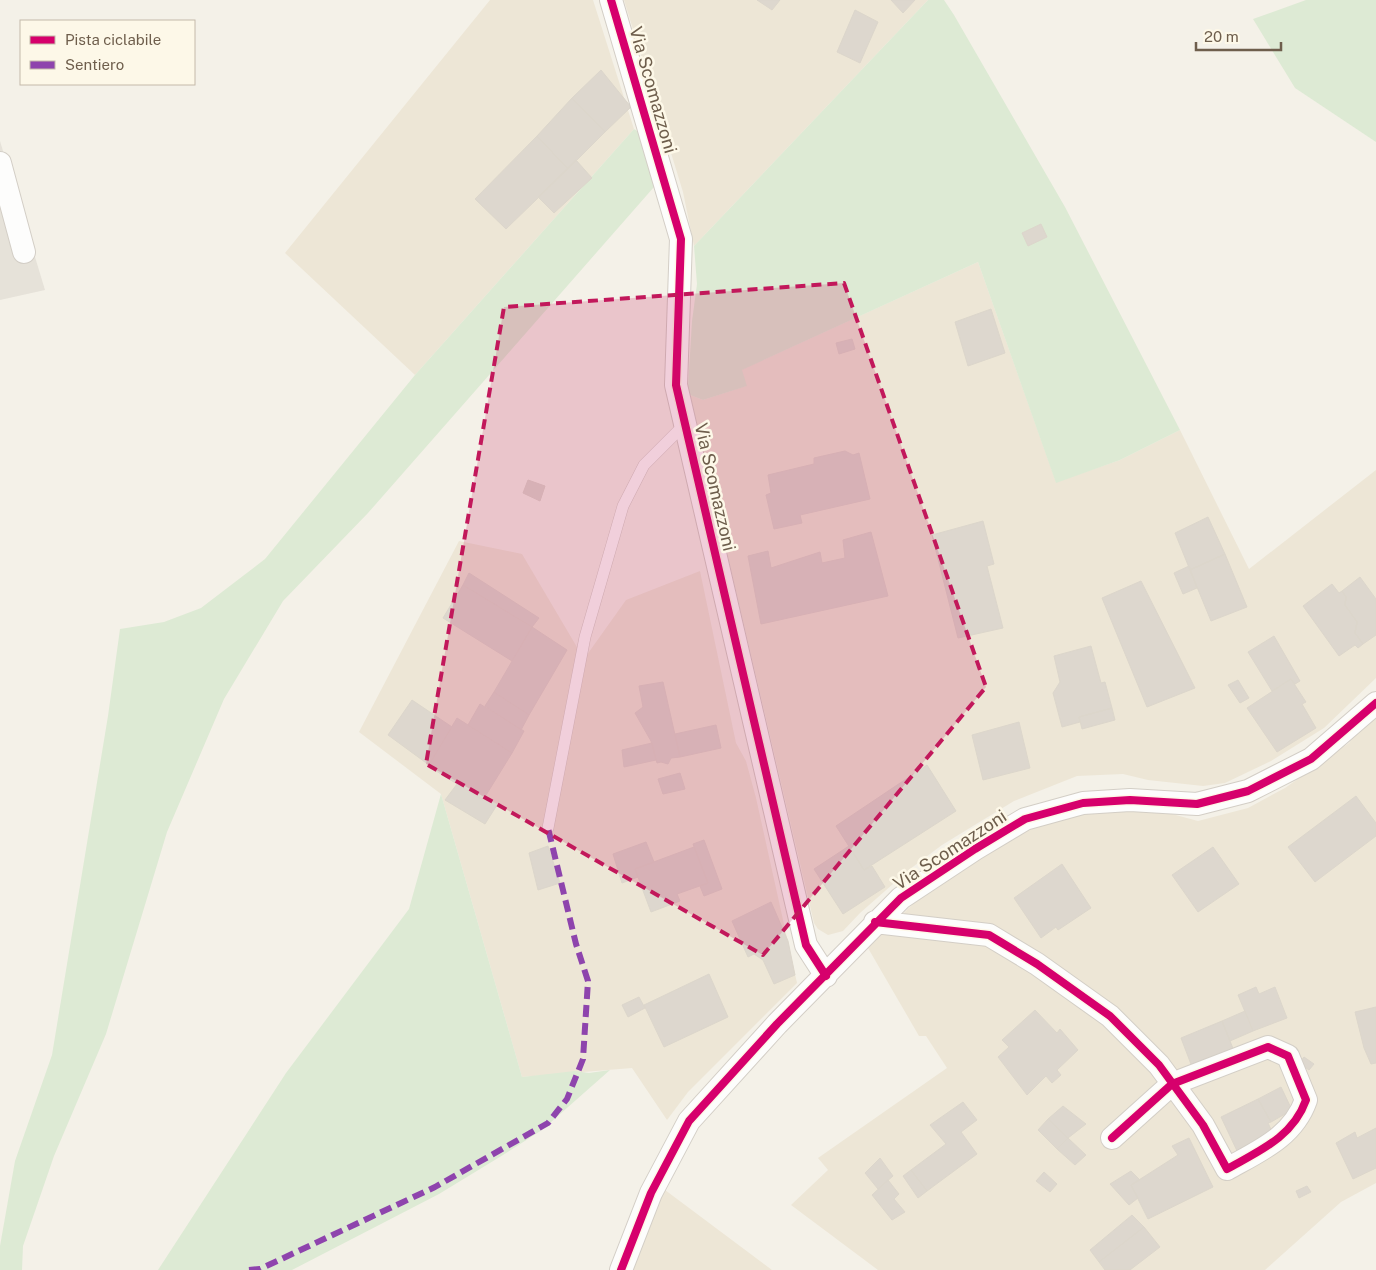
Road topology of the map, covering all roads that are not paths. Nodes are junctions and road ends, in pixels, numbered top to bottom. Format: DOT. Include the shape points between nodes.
graph roads {
  1 [pos="611,0"];
  2 [pos="0,163"];
  3 [pos="24,252"];
  4 [pos="685,424"];
  5 [pos="1376,703"];
  6 [pos="548,828"];
  7 [pos="875,922"];
  8 [pos="826,976"];
  9 [pos="1172,1084"];
  10 [pos="1112,1138"];
  11 [pos="621,1270"];
  1 -- 4 [label="street, Via Scomazzoni" via="681,240 676,385"];
  2 -- 3 [label="street"];
  4 -- 6 [label="lane" via="644,464 623,506 585,637"];
  4 -- 8 [label="street, Via Scomazzoni" via="806,945"];
  5 -- 7 [label="street, Via Scomazzoni" via="1311,758 1248,791 1197,804 1130,800 1083,803 1025,819 901,898"];
  7 -- 8 [label="street, Via Scomazzoni"];
  7 -- 9 [label="street" via="989,934 1110,1016 1159,1064"];
  8 -- 11 [label="street, Via Scomazzoni" via="777,1024 689,1122 651,1193"];
  9 -- 9 [label="street" via="1203,1125 1227,1169 1279,1140 1302,1112 1306,1100 1288,1056 1268,1047"];
  9 -- 10 [label="street"];
}
